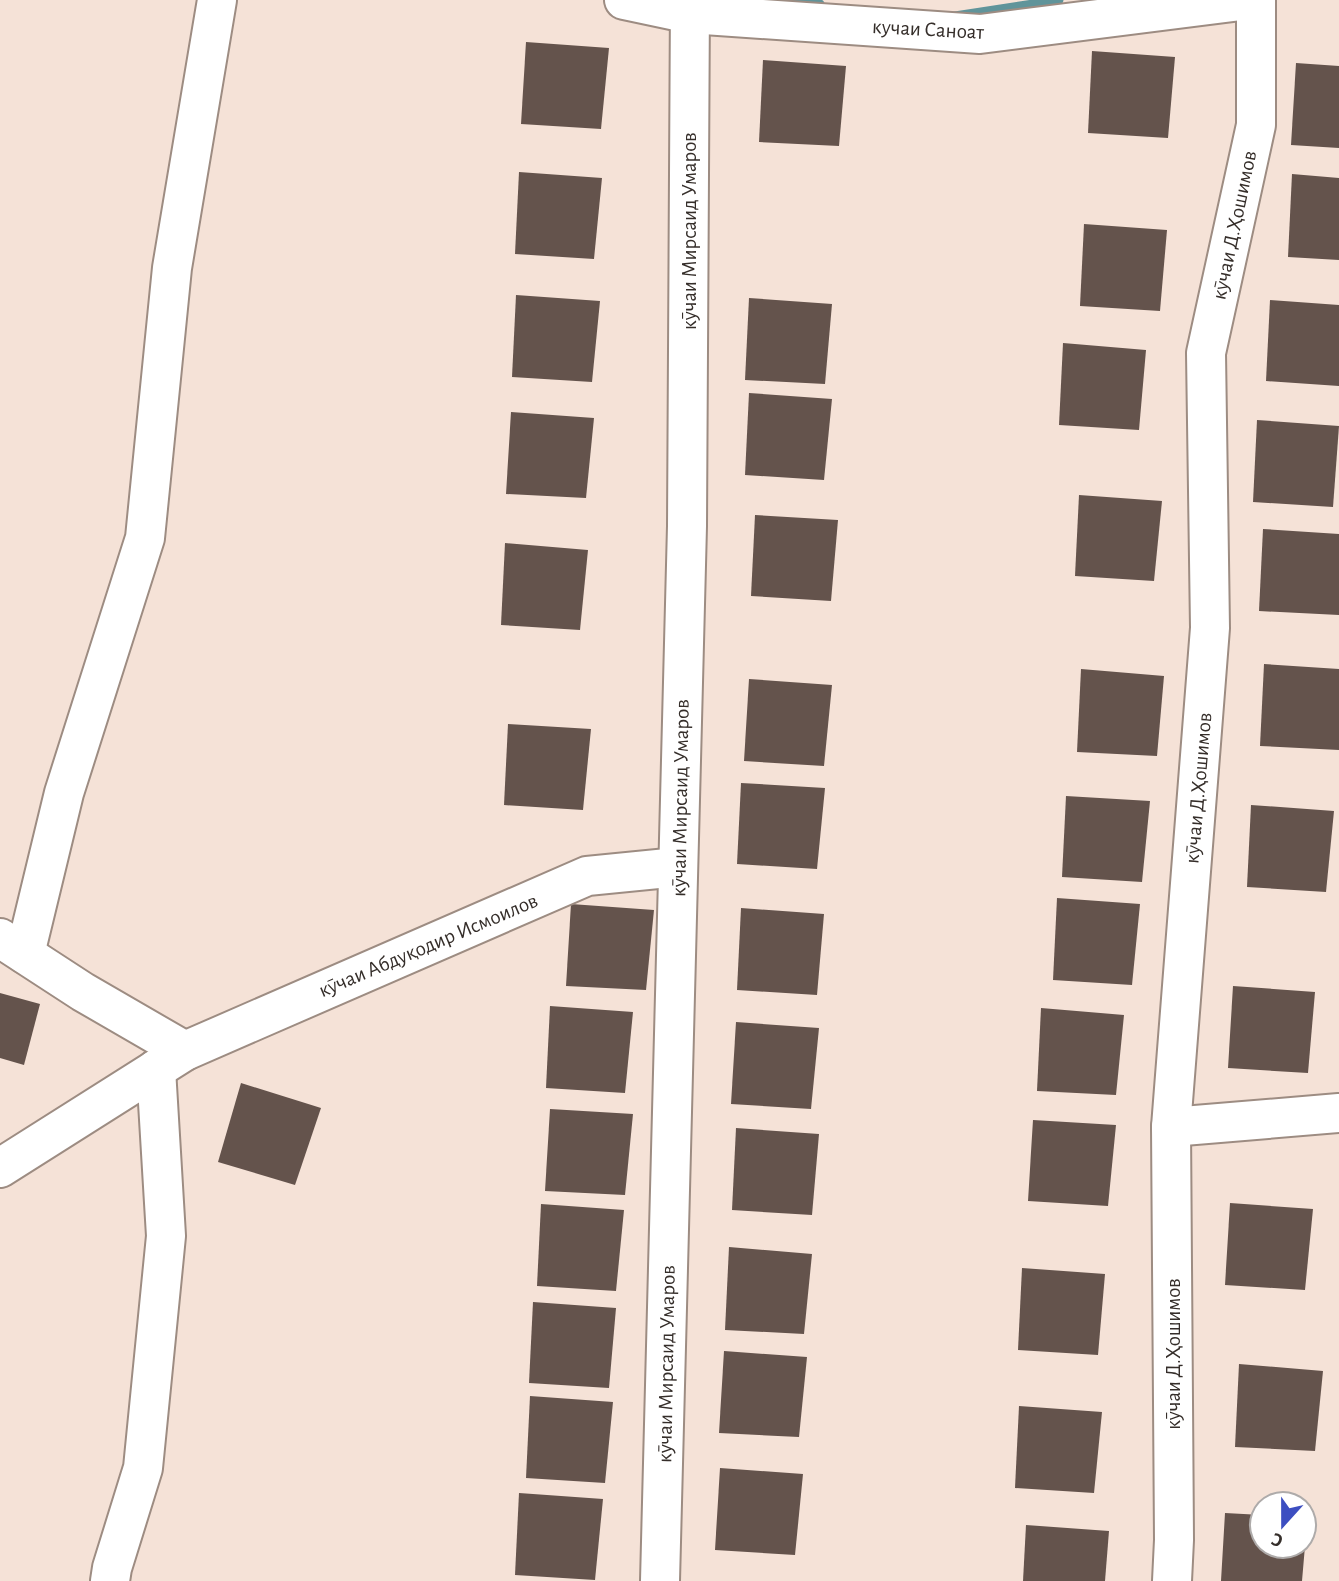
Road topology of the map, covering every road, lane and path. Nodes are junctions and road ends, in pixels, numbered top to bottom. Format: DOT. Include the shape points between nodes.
graph roads {
  1 [pos="217,0"];
  2 [pos="624,0"];
  3 [pos="1249,0"];
  4 [pos="1256,0"];
  5 [pos="690,7"];
  6 [pos="1071,11"];
  7 [pos="678,867"];
  8 [pos="13,946"];
  9 [pos="171,1060"];
  10 [pos="1339,1113"];
  11 [pos="1171,1127"];
  12 [pos="0,1168"];
  13 [pos="110,1581"];
  14 [pos="660,1581"];
  15 [pos="1172,1581"];
  1 -- 8 [label="street" via="172,268 145,538"];
  2 -- 5 [label="street, кучаи Саноат"];
  3 -- 6 [label="street, кучаи Саноат"];
  4 -- 11 [label="street, кӯчаи Д.Ҳошимов" via="1256,125 1206,354 1210,628"];
  5 -- 6 [label="street, кучаи Саноат" via="980,34"];
  5 -- 7 [label="street, кӯчаи Мирсаид Умаров" via="687,526"];
  7 -- 9 [label="street, кӯчаи Абдуқодир Исмоилов" via="587,876"];
  7 -- 14 [label="street, кӯчаи Мирсаид Умаров"];
  8 -- 9 [label="street" via="83,992"];
  9 -- 12 [label="street, кӯчаи Абдуқодир Исмоилов"];
  9 -- 13 [label="street" via="166,1236 143,1468"];
  10 -- 11 [label="street"];
  11 -- 15 [label="street, кӯчаи Д.Ҳошимов"];
}
